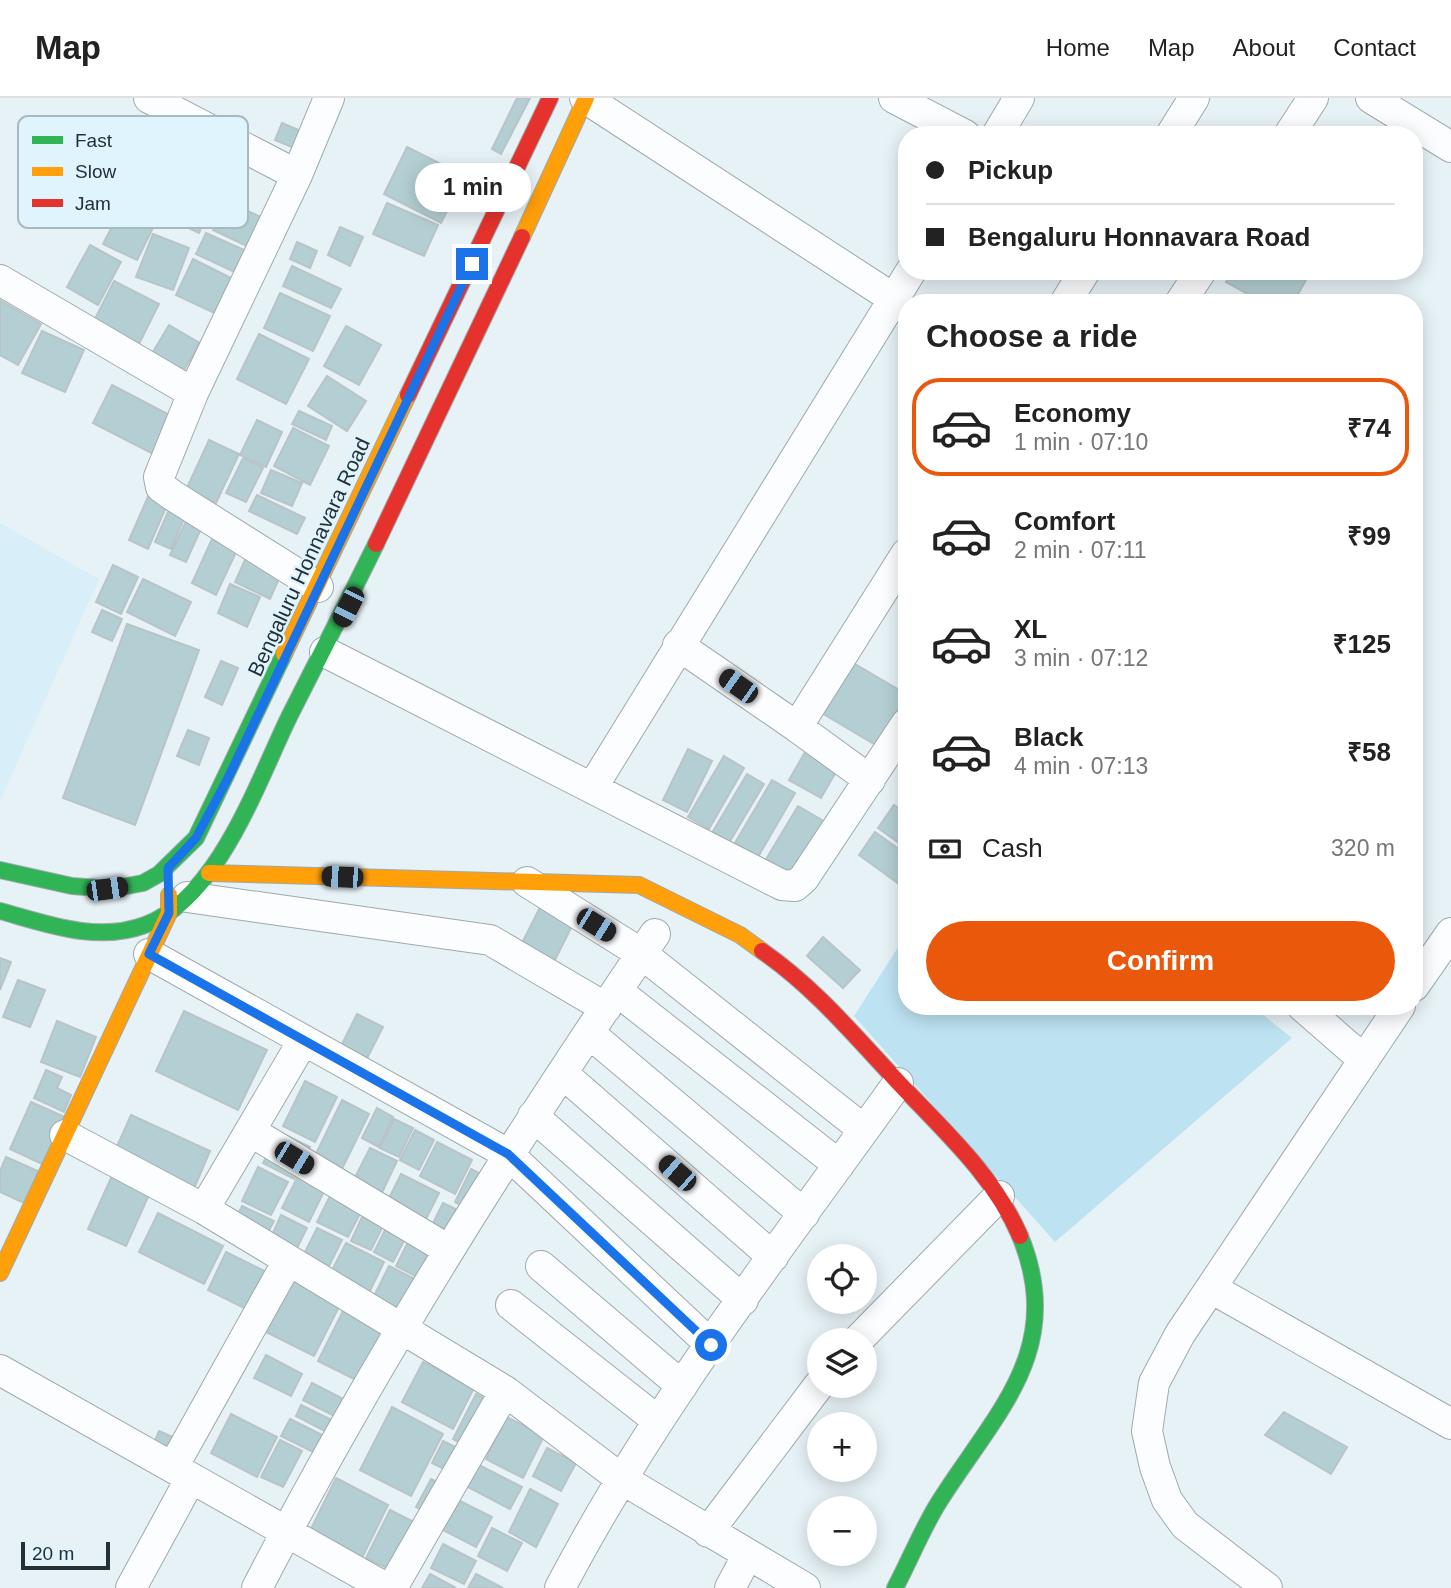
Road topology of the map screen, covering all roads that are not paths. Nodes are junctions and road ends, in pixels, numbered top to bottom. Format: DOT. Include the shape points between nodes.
graph roads {
  1 [pos="149,98"];
  2 [pos="329,98"];
  3 [pos="550,98"];
  4 [pos="585,98"];
  5 [pos="894,98"];
  6 [pos="1019,98"];
  7 [pos="1194,98"];
  8 [pos="1313,98"];
  9 [pos="1371,98"];
  10 [pos="184,116"];
  11 [pos="948,126"];
  12 [pos="1002,126"];
  13 [pos="1177,126"];
  14 [pos="1295,126"];
  15 [pos="1417,126"];
  16 [pos="1423,130"];
  17 [pos="1451,147"];
  18 [pos="248,150"];
  19 [pos="297,175"];
  20 [pos="0,280"];
  21 [pos="906,280"];
  22 [pos="894,299"];
  23 [pos="193,393"];
  24 [pos="898,567"];
  25 [pos="318,587"];
  26 [pos="678,645"];
  27 [pos="325,652"];
  28 [pos="797,727"];
  29 [pos="898,736"];
  30 [pos="870,780"];
  31 [pos="592,788"];
  32 [pos="168,868"];
  33 [pos="0,870"];
  34 [pos="209,873"];
  35 [pos="527,881"];
  36 [pos="178,905"];
  37 [pos="0,911"];
  38 [pos="1451,933"];
  39 [pos="648,944"];
  40 [pos="149,954"];
  41 [pos="1423,973"];
  42 [pos="611,999"];
  43 [pos="1312,1015"];
  44 [pos="1394,1015"];
  45 [pos="589,1033"];
  46 [pos="303,1041"];
  47 [pos="1364,1060"];
  48 [pos="562,1073"];
  49 [pos="898,1083"];
  50 [pos="533,1116"];
  51 [pos="864,1129"];
  52 [pos="250,1131"];
  53 [pos="65,1135"];
  54 [pos="508,1154"];
  55 [pos="839,1165"];
  56 [pos="999,1196"];
  57 [pos="204,1209"];
  58 [pos="804,1214"];
  59 [pos="447,1250"];
  60 [pos="773,1257"];
  61 [pos="288,1261"];
  62 [pos="541,1266"];
  63 [pos="0,1273"];
  64 [pos="1211,1288"];
  65 [pos="743,1300"];
  66 [pos="511,1305"];
  67 [pos="870,1328"];
  68 [pos="399,1329"];
  69 [pos="711,1345"];
  70 [pos="0,1370"];
  71 [pos="682,1385"];
  72 [pos="505,1391"];
  73 [pos="809,1398"];
  74 [pos="657,1420"];
  75 [pos="1451,1424"];
  76 [pos="182,1472"];
  77 [pos="620,1478"];
  78 [pos="287,1530"];
  79 [pos="708,1532"];
  80 [pos="747,1556"];
  81 [pos="131,1588"];
  82 [pos="257,1588"];
  83 [pos="386,1588"];
  84 [pos="392,1588"];
  85 [pos="560,1588"];
  86 [pos="730,1588"];
  87 [pos="805,1588"];
  88 [pos="894,1588"];
  89 [pos="1267,1588"];
  1 -- 10 [label="street"];
  2 -- 19 [label="street"];
  3 -- 25 [label="main road, Bengaluru Honnavara Road"];
  4 -- 22 [label="street"];
  4 -- 27 [label="main road"];
  5 -- 11 [label="street"];
  6 -- 12 [label="street"];
  7 -- 13 [label="street"];
  8 -- 14 [label="street"];
  9 -- 15 [label="street"];
  16 -- 17 [label="street"];
  18 -- 19 [label="street"];
  19 -- 23 [label="street"];
  20 -- 23 [label="street"];
  21 -- 22 [label="street"];
  22 -- 26 [label="street"];
  23 -- 25 [label="street" via="164,459 161,487"];
  24 -- 28 [label="street"];
  25 -- 32 [label="main road, Bengaluru Honnavara Road" via="196,838"];
  26 -- 28 [label="street"];
  26 -- 31 [label="street"];
  27 -- 31 [label="street"];
  27 -- 34 [label="main road"];
  28 -- 30 [label="street"];
  29 -- 30 [label="street"];
  30 -- 31 [label="street" via="795,886 782,885"];
  32 -- 33 [label="main road, Bengaluru Honnavara Road" via="142,884 107,889"];
  32 -- 36 [label="main road"];
  34 -- 35 [label="main road"];
  34 -- 36 [label="main road"];
  35 -- 39 [label="street"];
  35 -- 49 [label="main road" via="639,885 740,935 799,977"];
  36 -- 37 [label="main road" via="139,928 98,936"];
  36 -- 40 [label="main road"];
  36 -- 42 [label="street" via="490,940"];
  38 -- 41 [label="street"];
  39 -- 42 [label="street"];
  39 -- 51 [label="street"];
  40 -- 46 [label="street"];
  40 -- 53 [label="main road"];
  42 -- 45 [label="street"];
  42 -- 55 [label="street"];
  43 -- 47 [label="street"];
  44 -- 47 [label="street"];
  45 -- 48 [label="street"];
  45 -- 58 [label="street"];
  46 -- 52 [label="street"];
  46 -- 54 [label="street"];
  47 -- 64 [label="street"];
  48 -- 50 [label="street"];
  48 -- 60 [label="street"];
  49 -- 51 [label="street"];
  49 -- 56 [label="main road"];
  50 -- 54 [label="street"];
  50 -- 65 [label="street"];
  51 -- 55 [label="street"];
  52 -- 57 [label="street"];
  52 -- 59 [label="street"];
  53 -- 57 [label="street"];
  53 -- 63 [label="main road"];
  54 -- 59 [label="street"];
  54 -- 69 [label="street"];
  55 -- 58 [label="street"];
  56 -- 67 [label="street"];
  56 -- 88 [label="main road" via="1031,1261 1036,1303 1033,1339 1015,1390 939,1504"];
  57 -- 61 [label="street"];
  58 -- 60 [label="street"];
  59 -- 68 [label="street"];
  60 -- 65 [label="street"];
  61 -- 68 [label="street"];
  61 -- 76 [label="street"];
  62 -- 71 [label="street"];
  64 -- 75 [label="street"];
  64 -- 89 [label="street" via="1154,1383 1147,1431 1167,1500 1185,1525"];
  65 -- 69 [label="street"];
  66 -- 74 [label="street"];
  68 -- 72 [label="street"];
  68 -- 78 [label="street"];
  69 -- 71 [label="street"];
  70 -- 76 [label="street"];
  71 -- 74 [label="street"];
  72 -- 77 [label="street"];
  72 -- 84 [label="street"];
  73 -- 79 [label="street"];
  74 -- 77 [label="street"];
  76 -- 78 [label="street"];
  76 -- 81 [label="street"];
  77 -- 79 [label="street"];
  77 -- 85 [label="street"];
  78 -- 82 [label="street"];
  78 -- 83 [label="street"];
  79 -- 80 [label="street"];
  80 -- 86 [label="street"];
  80 -- 87 [label="street"];
}
